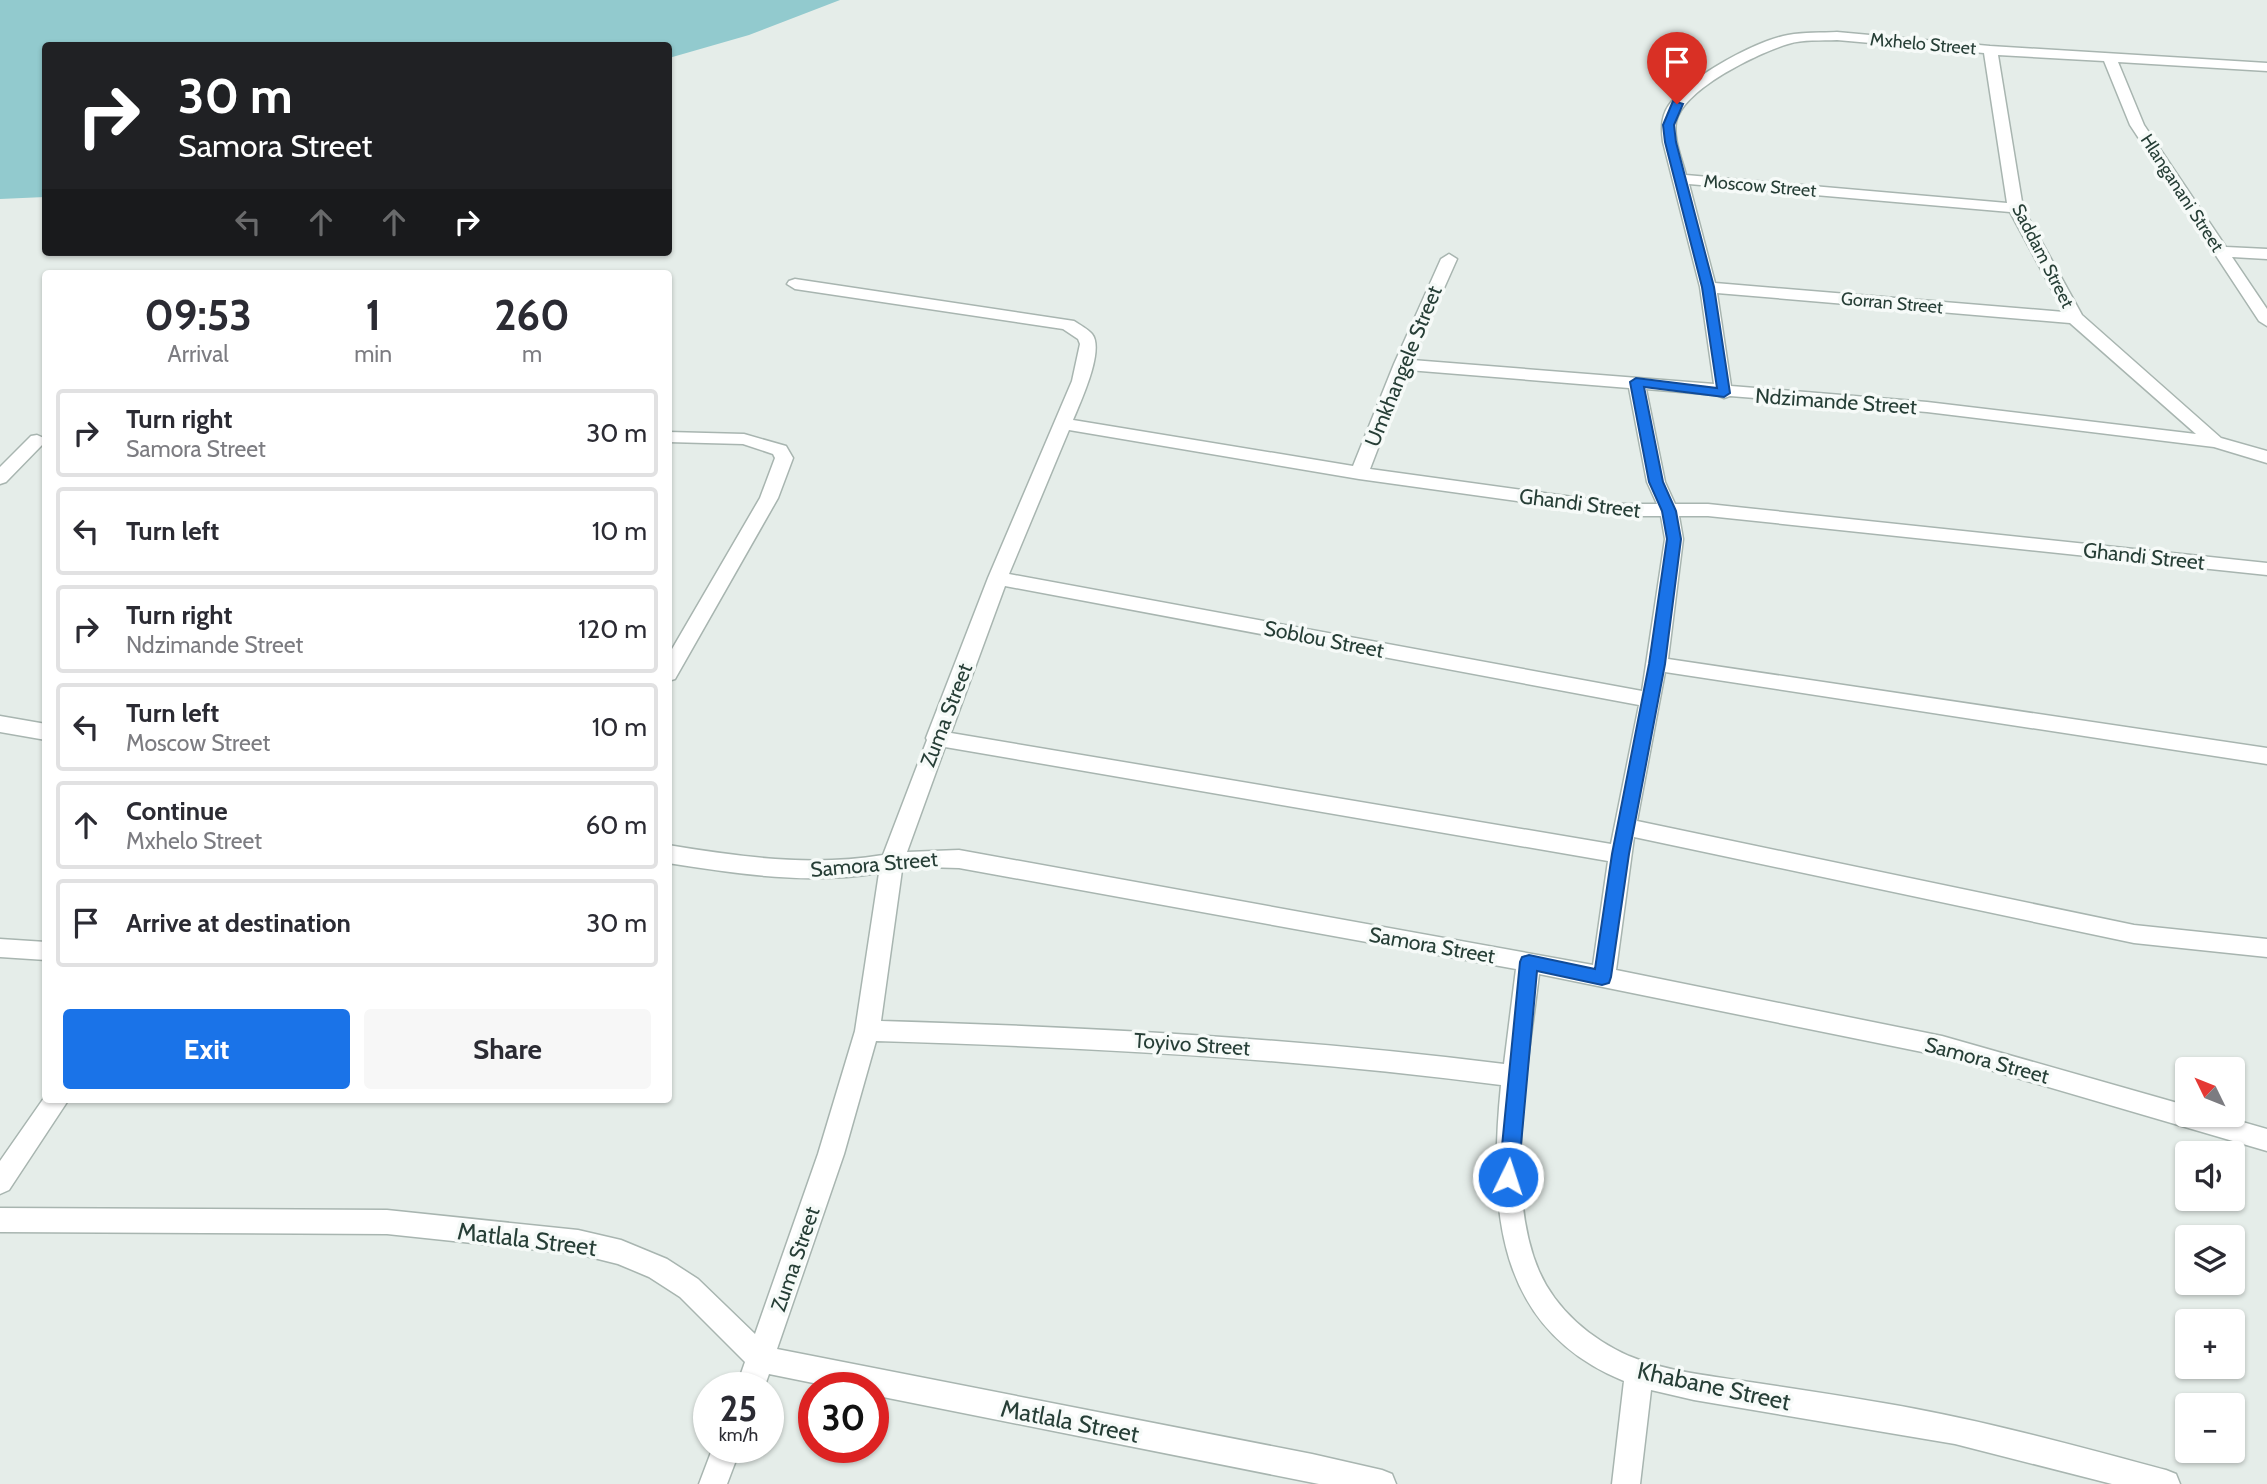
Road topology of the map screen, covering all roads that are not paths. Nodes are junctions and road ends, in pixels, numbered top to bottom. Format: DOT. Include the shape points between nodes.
graph roads {
  1 [pos="1990,50"];
  2 [pos="2110,59"];
  3 [pos="2267,67"];
  4 [pos="1680,179"];
  5 [pos="2015,208"];
  6 [pos="2219,251"];
  7 [pos="2267,254"];
  8 [pos="1449,259"];
  9 [pos="795,284"];
  10 [pos="1708,287"];
  11 [pos="2076,318"];
  12 [pos="2267,321"];
  13 [pos="1402,365"];
  14 [pos="1636,382"];
  15 [pos="1724,393"];
  16 [pos="1064,424"];
  17 [pos="672,437"];
  18 [pos="37,440"];
  19 [pos="2214,442"];
  20 [pos="2267,457"];
  21 [pos="1359,473"];
  22 [pos="0,478"];
  23 [pos="1669,511"];
  24 [pos="2267,569"];
  25 [pos="998,578"];
  26 [pos="1657,664"];
  27 [pos="672,667"];
  28 [pos="1650,700"];
  29 [pos="0,724"];
  30 [pos="42,731"];
  31 [pos="936,738"];
  32 [pos="2267,756"];
  33 [pos="1626,827"];
  34 [pos="1620,854"];
  35 [pos="672,855"];
  36 [pos="892,863"];
  37 [pos="0,948"];
  38 [pos="2267,948"];
  39 [pos="42,951"];
  40 [pos="1529,962"];
  41 [pos="1602,977"];
  42 [pos="867,1031"];
  43 [pos="1516,1076"];
  44 [pos="54,1103"];
  45 [pos="2267,1140"];
  46 [pos="0,1182"];
  47 [pos="0,1220"];
  48 [pos="761,1359"];
  49 [pos="756,1372"];
  50 [pos="1639,1374"];
  51 [pos="721,1463"];
  52 [pos="713,1484"];
  53 [pos="1382,1484"];
  54 [pos="1626,1484"];
  55 [pos="2166,1484"];
  1 -- 2 [label="street, Mxhelo Street"];
  1 -- 4 [label="street, Mxhelo Street" via="1837,36 1774,44 1703,81 1677,104 1668,125"];
  1 -- 5 [label="street, Saddam Street"];
  2 -- 3 [label="street, Mxhelo Street"];
  2 -- 6 [label="street, Hlanganani Street" via="2137,125"];
  4 -- 5 [label="street, Moscow Street"];
  4 -- 10 [label="street, Moscow Street"];
  5 -- 11 [label="street, Saddam Street"];
  6 -- 7 [label="street"];
  6 -- 12 [label="street, Hlanganani Street"];
  8 -- 13 [label="street, Umkhangele Street"];
  9 -- 16 [label="street, Zuma Street" via="1069,325 1086,337 1088,344 1081,382"];
  10 -- 11 [label="street, Gorran Street"];
  10 -- 15 [label="street, Moscow Street"];
  11 -- 19 [label="street, Saddam Street"];
  13 -- 14 [label="street, Ndzimande Street"];
  13 -- 21 [label="street, Umkhangele Street"];
  14 -- 15 [label="street, Ndzimande Street"];
  14 -- 23 [label="street" via="1656,482"];
  15 -- 19 [label="street, Ndzimande Street" via="1927,407"];
  16 -- 21 [label="street, Ghandi Street"];
  16 -- 25 [label="street, Zuma Street"];
  17 -- 27 [label="street" via="744,439 770,445 784,458 769,498"];
  18 -- 22 [label="street"];
  19 -- 20 [label="street, Ndzimande Street"];
  21 -- 23 [label="street, Ghandi Street" via="1624,510"];
  23 -- 24 [label="street, Ghandi Street" via="1708,510"];
  23 -- 26 [label="street" via="1674,539"];
  25 -- 28 [label="street, Soblou Street"];
  25 -- 31 [label="street, Zuma Street"];
  26 -- 28 [label="street"];
  26 -- 32 [label="street"];
  28 -- 33 [label="street"];
  29 -- 30 [label="street"];
  31 -- 34 [label="street"];
  31 -- 36 [label="street, Zuma Street"];
  33 -- 34 [label="street"];
  33 -- 38 [label="street" via="2134,934"];
  34 -- 41 [label="street"];
  35 -- 36 [label="street, Samora Street" via="824,871"];
  36 -- 40 [label="street, Samora Street" via="916,858 959,859"];
  36 -- 42 [label="street, Zuma Street"];
  37 -- 39 [label="street"];
  40 -- 41 [label="street, Samora Street"];
  40 -- 43 [label="street, Khabane Street"];
  41 -- 45 [label="street, Samora Street" via="1942,1046"];
  42 -- 43 [label="street, Toyivo Street" via="1241,1046"];
  42 -- 48 [label="street, Zuma Street" via="831,1154"];
  43 -- 50 [label="street, Khabane Street" via="1508,1177 1513,1230 1522,1261 1555,1321 1575,1340"];
  44 -- 46 [label="street"];
  47 -- 48 [label="street, Matlala Street" via="387,1222 578,1242 621,1252 658,1268 689,1288"];
  48 -- 49 [label="street, Zuma Street"];
  48 -- 53 [label="street, Matlala Street"];
  50 -- 54 [label="street"];
  50 -- 55 [label="street, Khabane Street" via="1927,1425"];
  51 -- 52 [label="street"];
}
